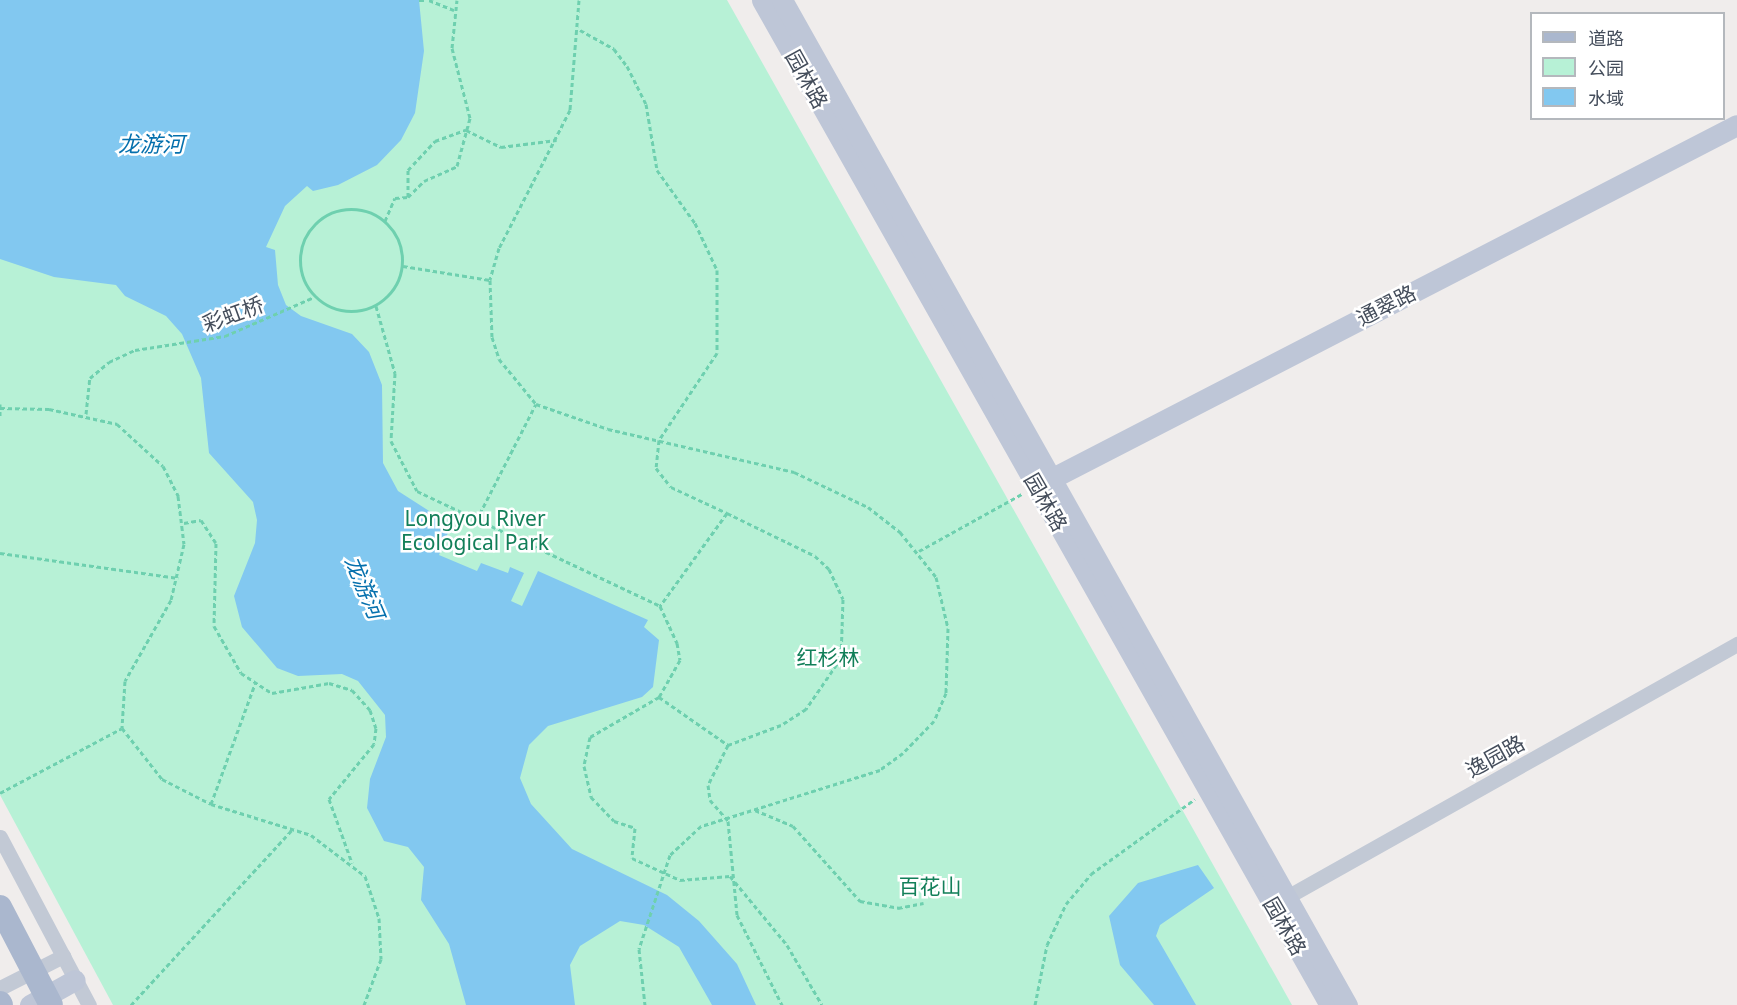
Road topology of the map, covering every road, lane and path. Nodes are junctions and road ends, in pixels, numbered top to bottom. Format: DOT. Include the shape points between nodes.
graph roads {
  1 [pos="418,0"];
  2 [pos="427,0"];
  3 [pos="457,0"];
  4 [pos="579,0"];
  5 [pos="762,0"];
  6 [pos="782,0"];
  7 [pos="454,10"];
  8 [pos="580,30"];
  9 [pos="1737,125"];
  10 [pos="466,130"];
  11 [pos="558,140"];
  12 [pos="408,197"];
  13 [pos="385,221"];
  14 [pos="403,266"];
  15 [pos="490,280"];
  16 [pos="314,297"];
  17 [pos="376,306"];
  18 [pos="536,404"];
  19 [pos="0,407"];
  20 [pos="86,414"];
  21 [pos="0,417"];
  22 [pos="659,440"];
  23 [pos="1043,482"];
  24 [pos="727,513"];
  25 [pos="476,519"];
  26 [pos="184,523"];
  27 [pos="473,527"];
  28 [pos="919,551"];
  29 [pos="0,553"];
  30 [pos="178,579"];
  31 [pos="660,606"];
  32 [pos="1737,644"];
  33 [pos="255,684"];
  34 [pos="659,697"];
  35 [pos="122,728"];
  36 [pos="728,745"];
  37 [pos="1208,789"];
  38 [pos="0,793"];
  39 [pos="211,804"];
  40 [pos="755,810"];
  41 [pos="728,821"];
  42 [pos="293,829"];
  43 [pos="0,837"];
  44 [pos="352,864"];
  45 [pos="664,875"];
  46 [pos="730,876"];
  47 [pos="1279,901"];
  48 [pos="924,903"];
  49 [pos="0,907"];
  50 [pos="63,956"];
  51 [pos="35,971"];
  52 [pos="75,980"];
  53 [pos="0,988"];
  54 [pos="43,1002"];
  55 [pos="89,1005"];
  56 [pos="131,1005"];
  57 [pos="364,1005"];
  58 [pos="645,1005"];
  59 [pos="782,1005"];
  60 [pos="822,1005"];
  61 [pos="1035,1005"];
  62 [pos="1329,1005"];
  63 [pos="1347,1005"];
  1 -- 2 [label="path"];
  2 -- 7 [label="path"];
  3 -- 7 [label="path"];
  4 -- 8 [label="path"];
  5 -- 23 [label="street, 园林路"];
  6 -- 23 [label="street, 园林路"];
  7 -- 10 [label="path" via="452,48 468,97"];
  8 -- 11 [label="path" via="570,110"];
  8 -- 22 [label="path" via="614,49 627,66 646,104 657,170 695,224 717,270 717,353"];
  9 -- 23 [label="street, 通翠路"];
  10 -- 11 [label="path" via="501,147"];
  10 -- 12 [label="path" via="453,172 424,181"];
  10 -- 12 [label="path" via="424,149 408,170"];
  11 -- 15 [label="path" via="499,248"];
  12 -- 13 [label="path" via="395,198"];
  13 -- 14 [label="path" via="396,234"];
  13 -- 16 [label="path" via="371,212 336,211 308,231 299,265"];
  14 -- 15 [label="path"];
  14 -- 17 [label="path" via="389,296"];
  15 -- 18 [label="path" via="492,337 500,358"];
  16 -- 17 [label="path" via="343,312"];
  16 -- 20 [label="path, 彩虹桥" via="225,336 135,350 90,378"];
  17 -- 25 [label="path" via="395,373 391,441 404,476 417,491"];
  18 -- 22 [label="path" via="608,429"];
  18 -- 25 [label="path"];
  19 -- 20 [label="path"];
  19 -- 21 [label="path"];
  20 -- 26 [label="path" via="117,424 164,466"];
  22 -- 24 [label="path" via="656,468 661,479"];
  22 -- 28 [label="path" via="749,459 832,486 868,507"];
  23 -- 28 [label="path"];
  23 -- 37 [label="street, 园林路"];
  23 -- 47 [label="street, 园林路"];
  24 -- 31 [label="path"];
  24 -- 36 [label="path" via="815,556 829,569 843,599 841,658 806,709 781,725"];
  25 -- 27 [label="path"];
  25 -- 31 [label="path"];
  26 -- 30 [label="path"];
  26 -- 33 [label="path" via="201,520 216,543 214,626 228,657"];
  28 -- 40 [label="path" via="936,577 948,628 946,693 934,721 880,770"];
  29 -- 30 [label="path"];
  30 -- 35 [label="path" via="125,681"];
  31 -- 34 [label="path" via="680,660"];
  32 -- 47 [label="street, 逸园路"];
  33 -- 39 [label="path"];
  33 -- 44 [label="path" via="291,693 329,683 352,690 370,710 376,728 374,744 329,799"];
  34 -- 36 [label="path"];
  34 -- 45 [label="path" via="647,708 598,729 590,737 584,766 591,797 614,821 635,828 632,858"];
  35 -- 38 [label="path"];
  35 -- 39 [label="path" via="162,779"];
  36 -- 41 [label="path" via="708,785 713,808"];
  37 -- 47 [label="street, 园林路"];
  37 -- 61 [label="path" via="1092,874 1066,904 1047,945"];
  39 -- 42 [label="path"];
  40 -- 41 [label="path"];
  40 -- 48 [label="path" via="793,826 860,901 898,908"];
  41 -- 45 [label="path" via="689,833 670,855"];
  41 -- 46 [label="path"];
  42 -- 44 [label="path"];
  42 -- 56 [label="path"];
  43 -- 50 [label="street"];
  44 -- 57 [label="path" via="374,898 381,933 376,984"];
  45 -- 46 [label="path" via="680,880"];
  45 -- 58 [label="path" via="639,949"];
  46 -- 59 [label="path" via="737,915"];
  46 -- 60 [label="path" via="787,945"];
  47 -- 62 [label="street, 园林路"];
  47 -- 63 [label="street, 园林路"];
  49 -- 51 [label="main road"];
  50 -- 51 [label="street"];
  50 -- 52 [label="street"];
  51 -- 53 [label="street"];
  51 -- 54 [label="main road"];
  52 -- 54 [label="street"];
  52 -- 55 [label="street"];
}
